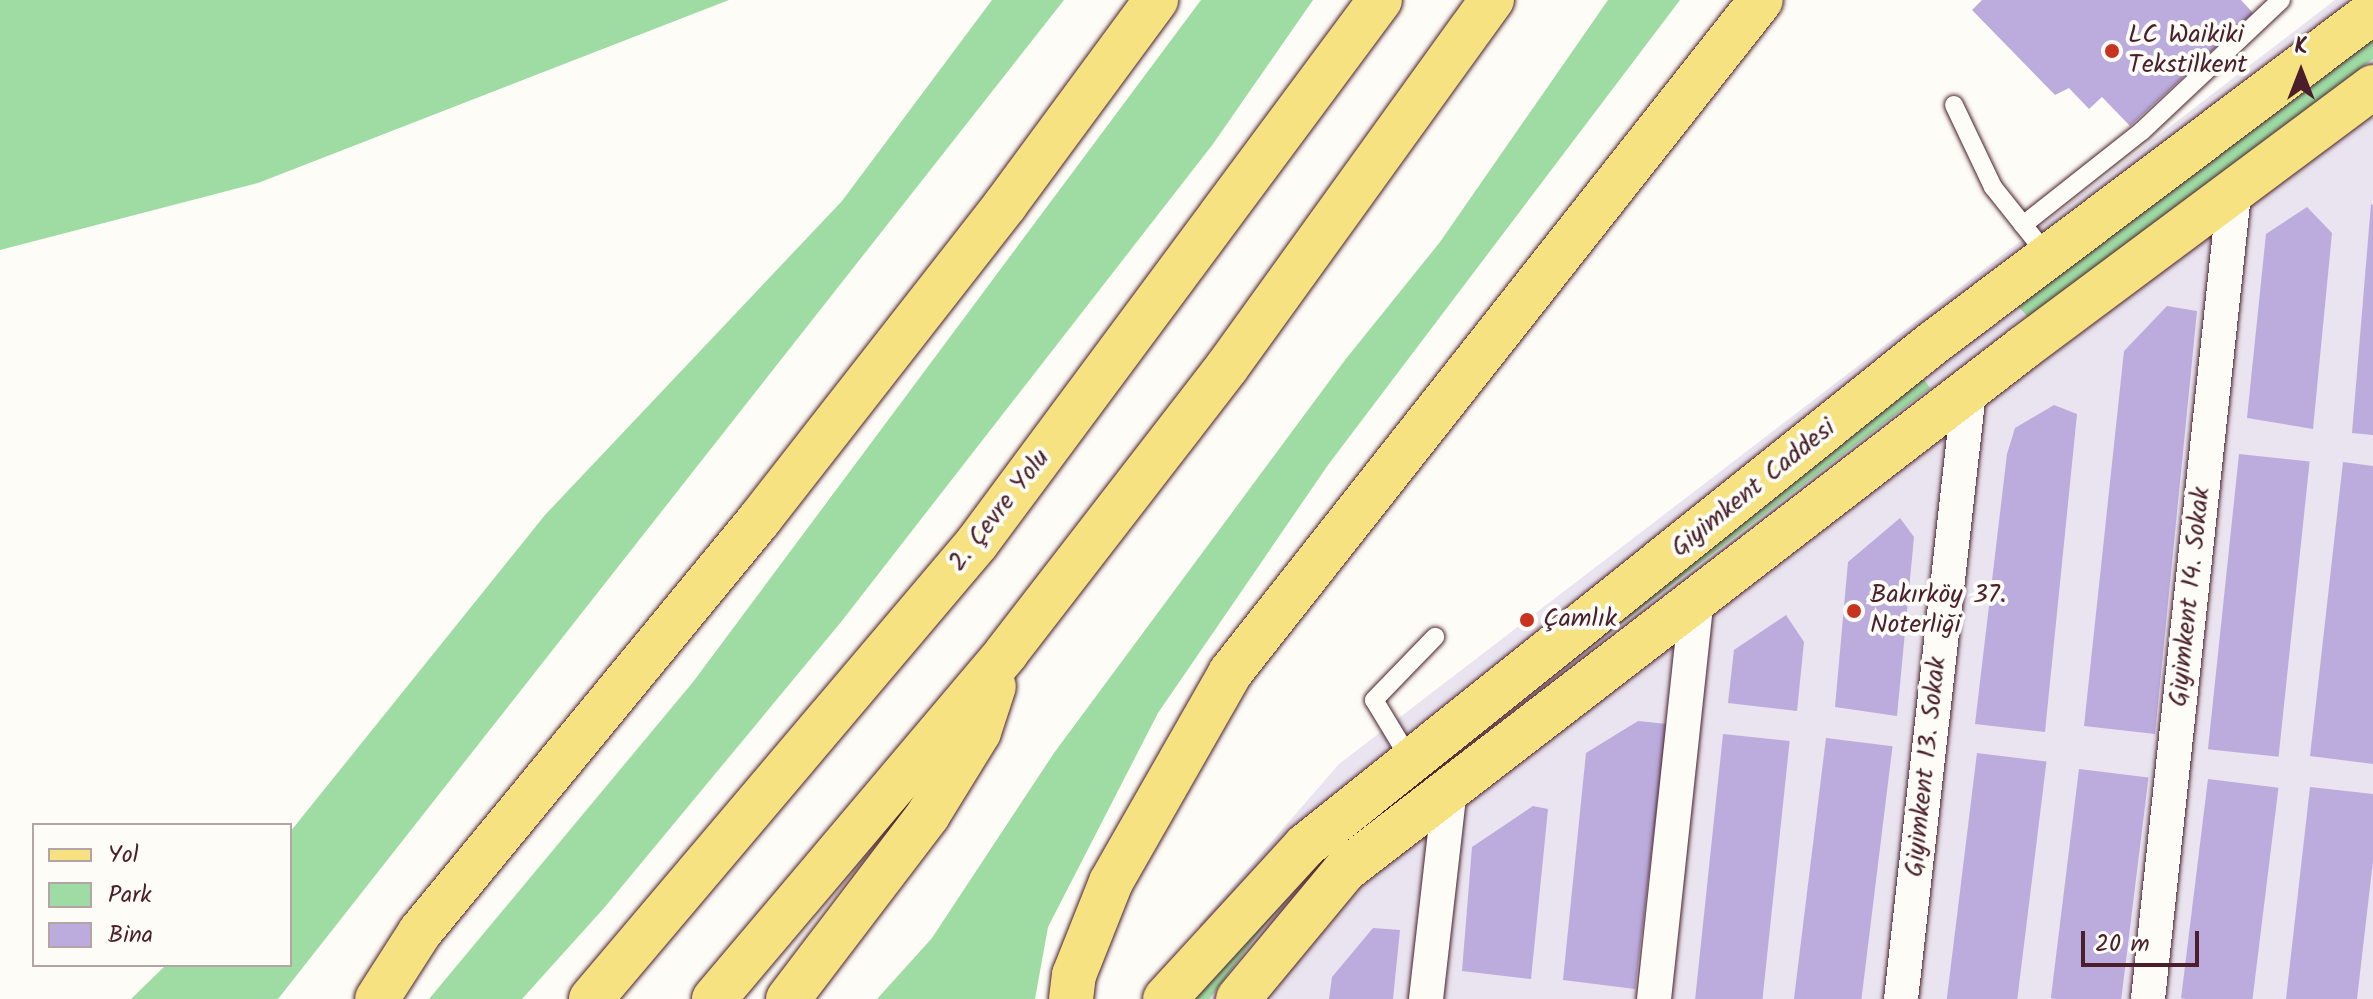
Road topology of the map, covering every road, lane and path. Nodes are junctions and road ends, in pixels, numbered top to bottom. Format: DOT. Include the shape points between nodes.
graph roads {
  1 [pos="1156,0"];
  2 [pos="1380,0"];
  3 [pos="1492,0"];
  4 [pos="1761,0"];
  5 [pos="2281,0"];
  6 [pos="2373,12"];
  7 [pos="2373,87"];
  8 [pos="1954,105"];
  9 [pos="2234,194"];
  10 [pos="2036,240"];
  11 [pos="1984,307"];
  12 [pos="1933,343"];
  13 [pos="2023,348"];
  14 [pos="1969,392"];
  15 [pos="1696,603"];
  16 [pos="1435,637"];
  17 [pos="1006,653"];
  18 [pos="1412,764"];
  19 [pos="1449,796"];
  20 [pos="420,932"];
  21 [pos="341,999"];
  22 [pos="377,999"];
  23 [pos="591,999"];
  24 [pos="714,999"];
  25 [pos="788,999"];
  26 [pos="1071,999"];
  27 [pos="1165,999"];
  28 [pos="1238,999"];
  29 [pos="1426,999"];
  30 [pos="1654,999"];
  31 [pos="1901,999"];
  32 [pos="2148,999"];
  1 -- 20 [label="main road" via="759,520"];
  2 -- 23 [label="main road, 2. Çevre Yolu" via="977,543"];
  3 -- 17 [label="main road" via="1227,367"];
  4 -- 26 [label="main road" via="1230,673 1111,882 1074,975"];
  5 -- 10 [label="lane"];
  6 -- 10 [label="main road, Giyimkent Caddesi"];
  7 -- 9 [label="main road, Giyimkent Caddesi"];
  8 -- 10 [label="lane" via="1993,187"];
  9 -- 13 [label="main road, Giyimkent Caddesi"];
  9 -- 32 [label="street, Giyimkent 14. Sokak"];
  10 -- 11 [label="main road, Giyimkent Caddesi"];
  11 -- 12 [label="main road, Giyimkent Caddesi"];
  11 -- 13 [label="main road" via="2019,328"];
  12 -- 14 [label="main road" via="1952,382"];
  12 -- 18 [label="main road, Giyimkent Caddesi"];
  13 -- 14 [label="main road, Giyimkent Caddesi"];
  14 -- 15 [label="main road, Giyimkent Caddesi"];
  14 -- 31 [label="street, Giyimkent 13. Sokak"];
  15 -- 19 [label="main road, Giyimkent Caddesi"];
  15 -- 30 [label="street"];
  16 -- 18 [label="lane" via="1374,700"];
  17 -- 24 [label="main road"];
  17 -- 25 [label="main road" via="979,732 928,815"];
  18 -- 27 [label="main road, Giyimkent Caddesi" via="1305,846"];
  19 -- 28 [label="main road, Giyimkent Caddesi" via="1345,870"];
  19 -- 29 [label="street"];
  20 -- 21 [label="main road"];
  20 -- 22 [label="main road"];
}
